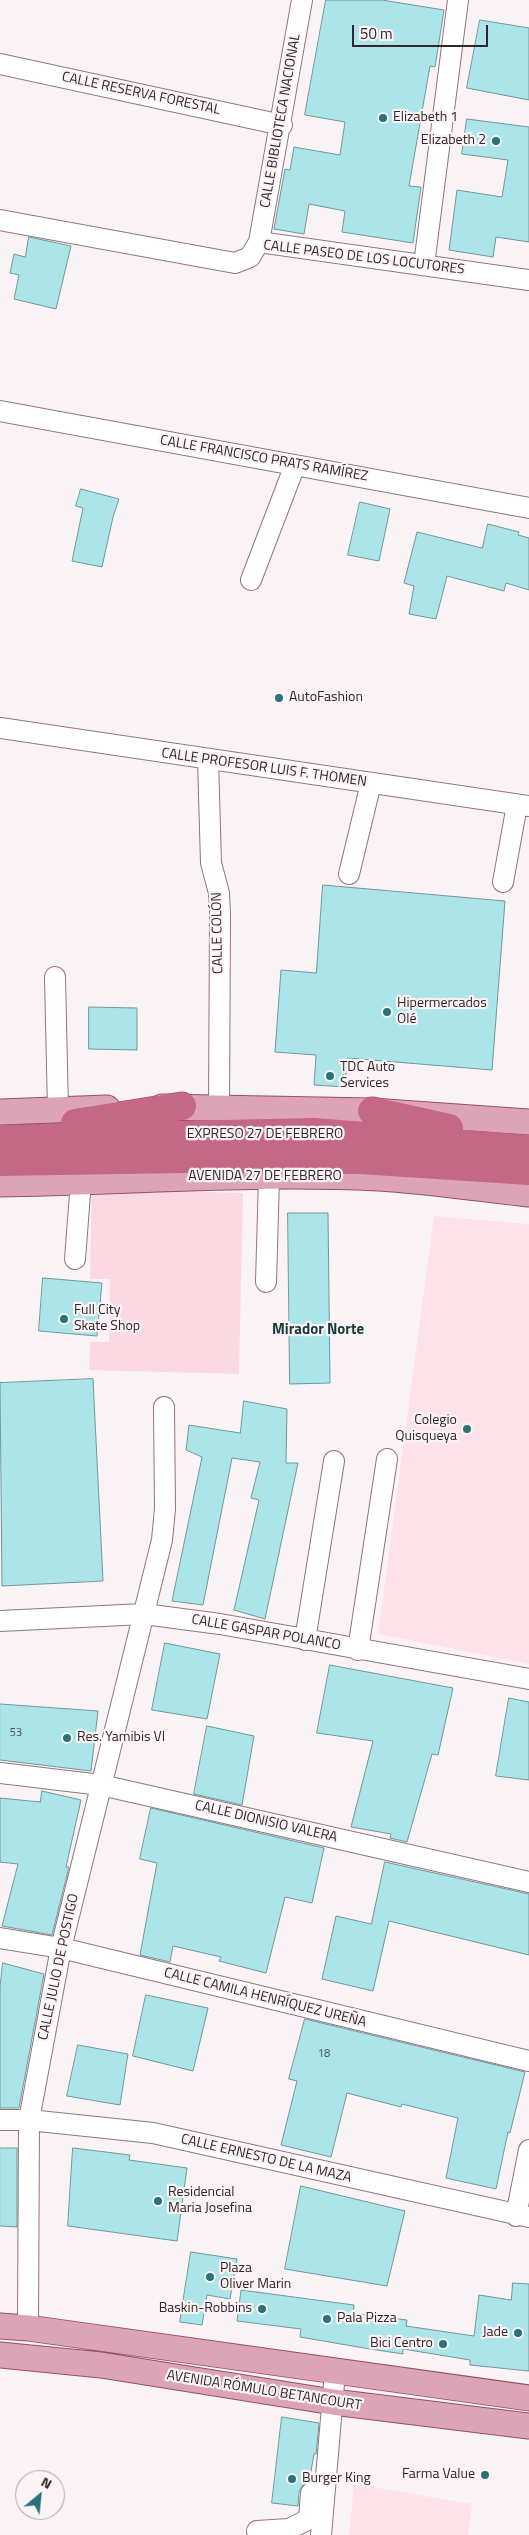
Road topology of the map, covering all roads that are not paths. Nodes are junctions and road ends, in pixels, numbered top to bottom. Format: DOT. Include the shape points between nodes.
graph roads {
  1 [pos="302,0"];
  2 [pos="458,0"];
  3 [pos="0,64"];
  4 [pos="282,125"];
  5 [pos="0,220"];
  6 [pos="259,242"];
  7 [pos="424,265"];
  8 [pos="529,280"];
  9 [pos="0,411"];
  10 [pos="295,465"];
  11 [pos="529,508"];
  12 [pos="251,580"];
  13 [pos="0,728"];
  14 [pos="208,760"];
  15 [pos="371,783"];
  16 [pos="523,806"];
  17 [pos="349,874"];
  18 [pos="503,882"];
  19 [pos="55,977"];
  20 [pos="182,1106"];
  21 [pos="219,1108"];
  22 [pos="58,1110"];
  23 [pos="372,1111"];
  24 [pos="0,1112"];
  25 [pos="529,1122"];
  26 [pos="0,1134"];
  27 [pos="0,1139"];
  28 [pos="529,1147"];
  29 [pos="0,1163"];
  30 [pos="529,1172"];
  31 [pos="205,1176"];
  32 [pos="269,1176"];
  33 [pos="380,1178"];
  34 [pos="81,1181"];
  35 [pos="0,1184"];
  36 [pos="529,1194"];
  37 [pos="75,1259"];
  38 [pos="266,1282"];
  39 [pos="164,1408"];
  40 [pos="387,1459"];
  41 [pos="334,1461"];
  42 [pos="144,1614"];
  43 [pos="0,1621"];
  44 [pos="305,1640"];
  45 [pos="358,1650"];
  46 [pos="529,1679"];
  47 [pos="0,1773"];
  48 [pos="102,1785"];
  49 [pos="529,1882"];
  50 [pos="0,1938"];
  51 [pos="61,1948"];
  52 [pos="529,2061"];
  53 [pos="0,2120"];
  54 [pos="29,2120"];
  55 [pos="529,2150"];
  56 [pos="523,2216"];
  57 [pos="0,2326"];
  58 [pos="28,2328"];
  59 [pos="0,2354"];
  60 [pos="335,2372"];
  61 [pos="529,2398"];
  62 [pos="332,2402"];
  63 [pos="529,2426"];
  64 [pos="327,2462"];
  65 [pos="257,2531"];
  66 [pos="321,2535"];
  1 -- 4 [label="street, CALLE BIBLIOTECA NACIONAL"];
  2 -- 7 [label="street"];
  3 -- 4 [label="street, CALLE RESERVA FORESTAL"];
  4 -- 6 [label="street, CALLE BIBLIOTECA NACIONAL"];
  5 -- 6 [label="street, CALLE PASEO DE LOS LOCUTORES" via="235,262 250,257"];
  6 -- 7 [label="street, CALLE PASEO DE LOS LOCUTORES"];
  7 -- 8 [label="street, CALLE PASEO DE LOS LOCUTORES"];
  9 -- 10 [label="street, CALLE FRANCISCO PRATS RAMÍREZ"];
  10 -- 11 [label="street, CALLE FRANCISCO PRATS RAMÍREZ"];
  10 -- 12 [label="street"];
  13 -- 14 [label="street, CALLE PROFESOR LUIS F. THOMEN"];
  14 -- 15 [label="street, CALLE PROFESOR LUIS F. THOMEN"];
  14 -- 21 [label="street, CALLE COLÓN" via="211,863 220,893"];
  15 -- 16 [label="street, CALLE PROFESOR LUIS F. THOMEN"];
  15 -- 17 [label="street"];
  16 -- 18 [label="street"];
  19 -- 22 [label="street"];
  20 -- 21 [label="main road"];
  20 -- 22 [label="main road"];
  20 -- 26 [label="highway"];
  21 -- 23 [label="main road"];
  22 -- 24 [label="main road"];
  23 -- 25 [label="main road"];
  23 -- 28 [label="highway"];
  27 -- 28 [label="highway, EXPRESO 27 DE FEBRERO" via="314,1132"];
  29 -- 30 [label="highway, EXPRESO 27 DE FEBRERO" via="360,1160"];
  29 -- 31 [label="highway"];
  30 -- 33 [label="highway"];
  31 -- 32 [label="main road, AVENIDA 27 DE FEBRERO"];
  31 -- 34 [label="main road, AVENIDA 27 DE FEBRERO"];
  32 -- 33 [label="main road, AVENIDA 27 DE FEBRERO"];
  32 -- 38 [label="street"];
  33 -- 36 [label="main road, AVENIDA 27 DE FEBRERO"];
  34 -- 35 [label="main road, AVENIDA 27 DE FEBRERO"];
  34 -- 37 [label="street"];
  39 -- 42 [label="street, CALLE JULIO DE POSTIGO" via="162,1540"];
  40 -- 45 [label="street"];
  41 -- 44 [label="street"];
  42 -- 43 [label="street, CALLE GASPAR POLANCO"];
  42 -- 44 [label="street, CALLE GASPAR POLANCO"];
  42 -- 48 [label="street, CALLE JULIO DE POSTIGO"];
  44 -- 45 [label="street, CALLE GASPAR POLANCO"];
  45 -- 46 [label="street, CALLE GASPAR POLANCO"];
  47 -- 48 [label="street, CALLE DIONISIO VALERA"];
  48 -- 49 [label="street, CALLE DIONISIO VALERA"];
  48 -- 51 [label="street, CALLE JULIO DE POSTIGO"];
  50 -- 51 [label="street, CALLE CAMILA HENRÍQUEZ UREÑA"];
  51 -- 52 [label="street, CALLE CAMILA HENRÍQUEZ UREÑA"];
  51 -- 54 [label="street, CALLE JULIO DE POSTIGO"];
  53 -- 54 [label="street, CALLE ERNESTO DE LA MAZA"];
  54 -- 56 [label="street, CALLE ERNESTO DE LA MAZA" via="153,2133"];
  54 -- 58 [label="street, CALLE JULIO DE POSTIGO"];
  55 -- 56 [label="street"];
  57 -- 58 [label="main road, AVENIDA RÓMULO BETANCOURT"];
  58 -- 60 [label="main road, AVENIDA RÓMULO BETANCOURT"];
  59 -- 62 [label="main road, AVENIDA RÓMULO BETANCOURT" via="101,2365"];
  60 -- 61 [label="main road, AVENIDA RÓMULO BETANCOURT"];
  60 -- 62 [label="street"];
  62 -- 63 [label="main road, AVENIDA RÓMULO BETANCOURT"];
  62 -- 64 [label="street"];
  64 -- 65 [label="street" via="314,2461 309,2519 289,2529"];
  64 -- 66 [label="street"];
}
